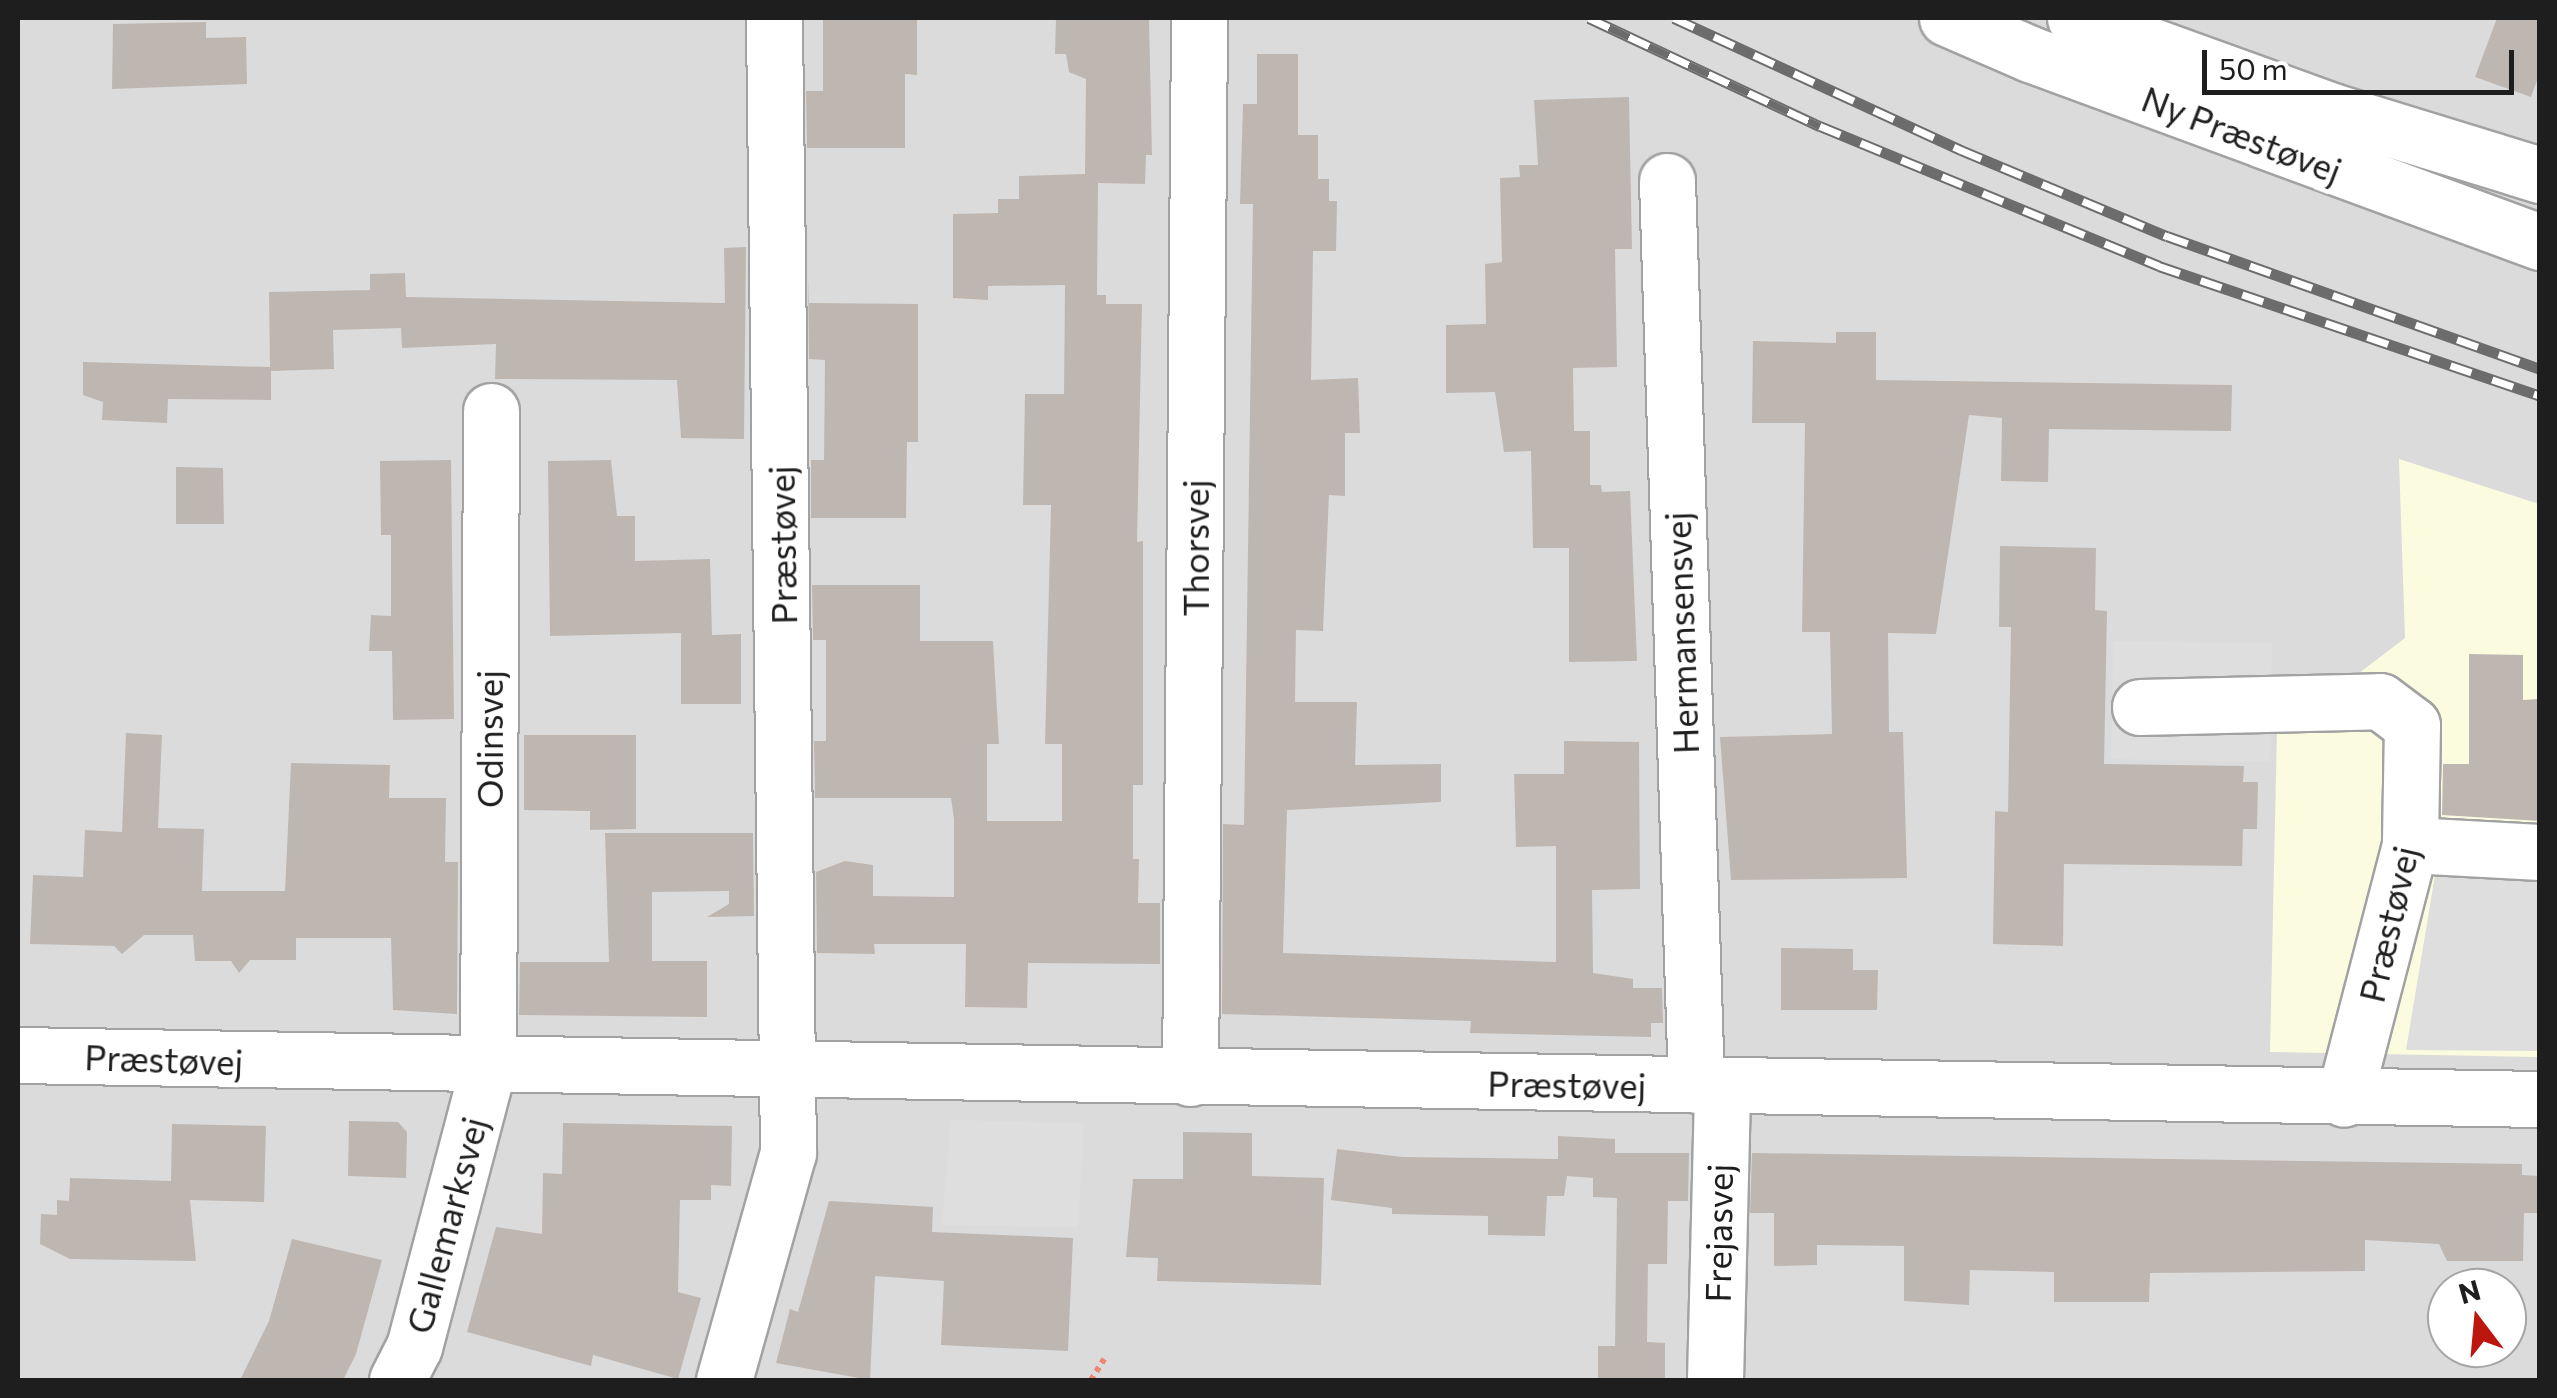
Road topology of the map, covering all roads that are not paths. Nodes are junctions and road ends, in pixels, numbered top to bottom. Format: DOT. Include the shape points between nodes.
graph roads {
  1 [pos="774,18"];
  2 [pos="1199,18"];
  3 [pos="1948,18"];
  4 [pos="2075,18"];
  5 [pos="2540,175"];
  6 [pos="1666,181"];
  7 [pos="2540,242"];
  8 [pos="491,411"];
  9 [pos="2140,708"];
  10 [pos="2410,845"];
  11 [pos="2540,852"];
  12 [pos="18,1054"];
  13 [pos="488,1068"];
  14 [pos="790,1072"];
  15 [pos="1190,1078"];
  16 [pos="1709,1086"];
  17 [pos="2540,1099"];
  18 [pos="2344,1100"];
  19 [pos="398,1380"];
  20 [pos="724,1380"];
  21 [pos="1715,1380"];
  1 -- 14 [label="street, Præstøvej"];
  2 -- 15 [label="street, Thorsvej"];
  3 -- 7 [label="street, Ny Præstøvej"];
  4 -- 5 [label="street" via="2332,111"];
  6 -- 16 [label="street, Hermansensvej"];
  8 -- 13 [label="street, Odinsvej"];
  9 -- 10 [label="street, Præstøvej" via="2380,701 2412,725"];
  10 -- 11 [label="street"];
  10 -- 18 [label="street, Præstøvej"];
  12 -- 13 [label="street, Præstøvej"];
  13 -- 14 [label="street, Præstøvej"];
  13 -- 19 [label="street, Gallemarksvej" via="414,1347"];
  14 -- 15 [label="street, Præstøvej"];
  14 -- 20 [label="street" via="788,1153"];
  15 -- 16 [label="street, Præstøvej"];
  16 -- 18 [label="street, Præstøvej"];
  16 -- 21 [label="street, Frejasvej"];
  17 -- 18 [label="street, Præstøvej"];
}
